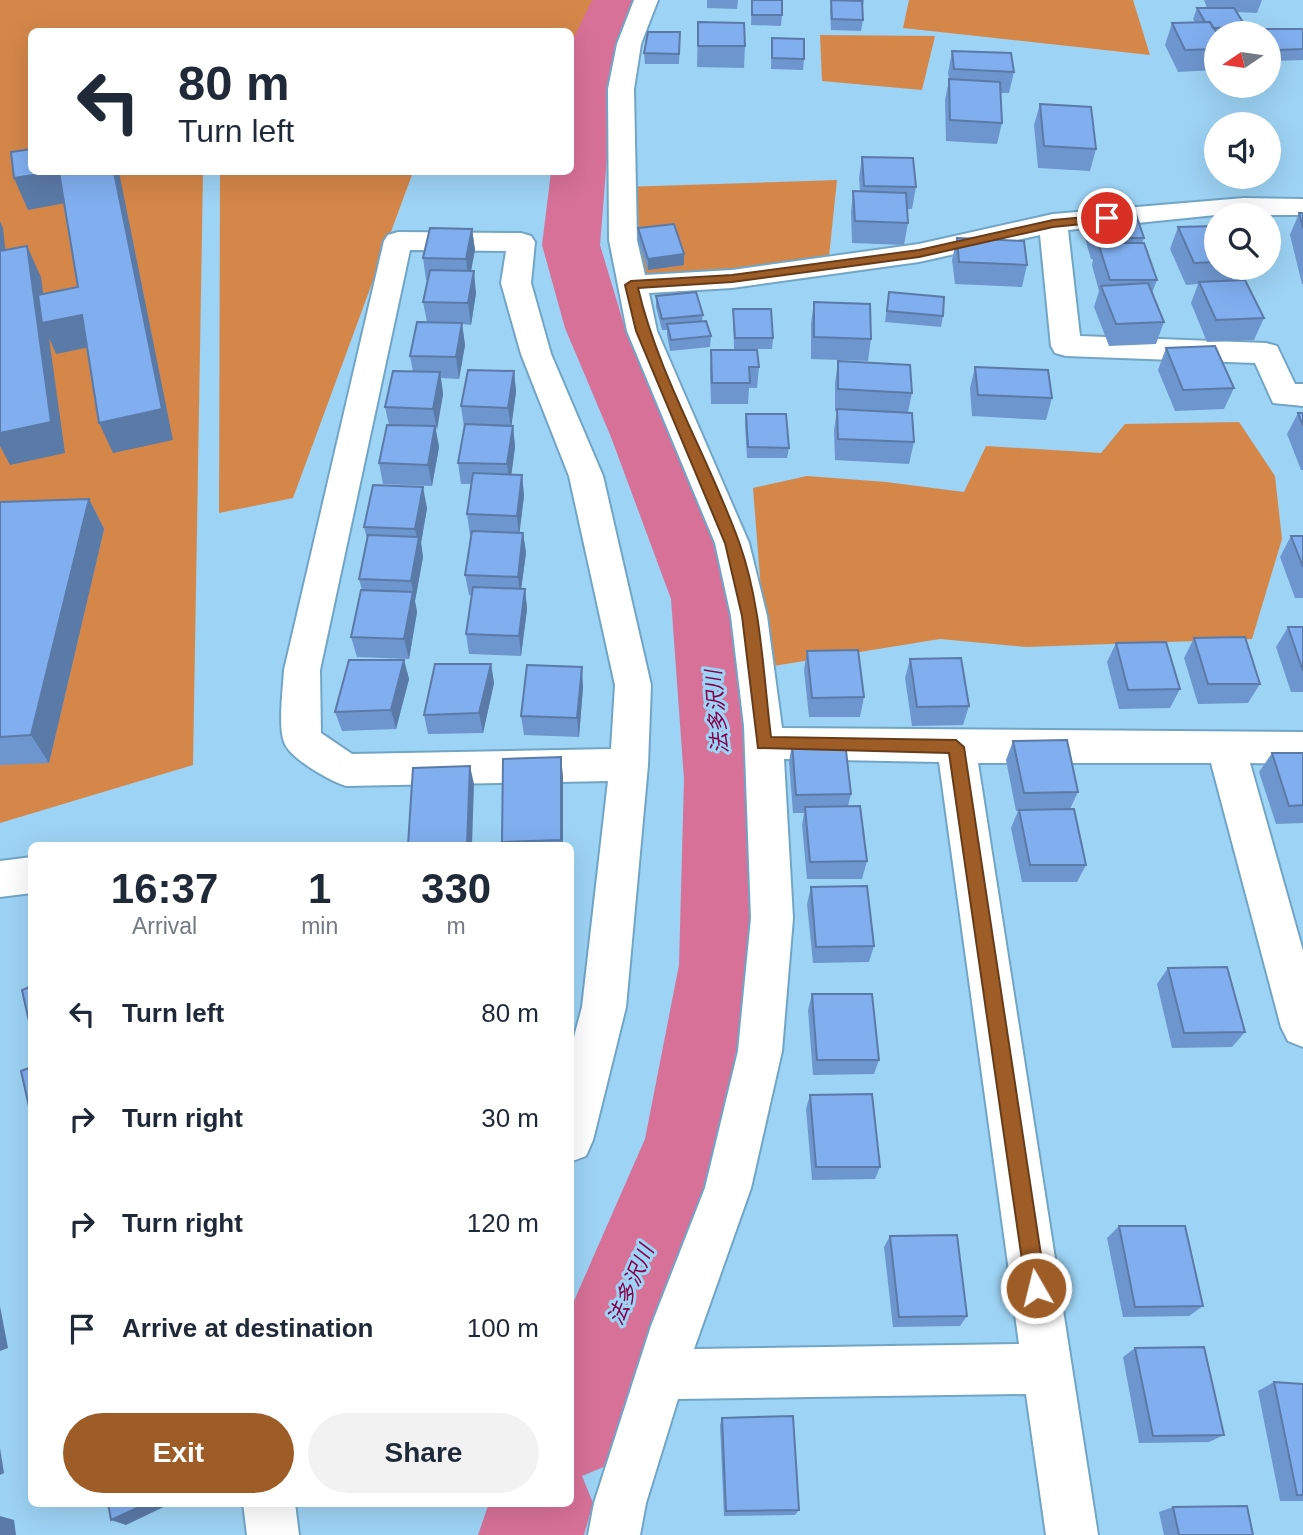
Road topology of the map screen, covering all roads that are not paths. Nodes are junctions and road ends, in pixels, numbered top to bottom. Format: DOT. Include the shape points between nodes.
graph roads {
  1 [pos="646,0"];
  2 [pos="1303,207"];
  3 [pos="1053,223"];
  4 [pos="631,285"];
  5 [pos="1303,395"];
  6 [pos="764,743"];
  7 [pos="956,747"];
  8 [pos="1226,747"];
  9 [pos="1303,748"];
  10 [pos="629,765"];
  11 [pos="28,876"];
  12 [pos="0,879"];
  13 [pos="1303,1027"];
  14 [pos="574,1124"];
  15 [pos="1048,1369"];
  16 [pos="661,1374"];
  17 [pos="270,1507"];
  18 [pos="273,1535"];
  19 [pos="614,1535"];
  20 [pos="1072,1535"];
  1 -- 4 [label="street" via="629,44 621,89 623,240"];
  2 -- 3 [label="street" via="1244,206"];
  3 -- 4 [label="street" via="919,253 732,279"];
  3 -- 5 [label="street" via="1066,345 1266,354 1284,395"];
  4 -- 6 [label="street" via="642,331 732,543 750,616"];
  6 -- 7 [label="street"];
  6 -- 16 [label="street" via="772,918 760,1051 728,1188"];
  7 -- 8 [label="street"];
  7 -- 15 [label="street"];
  8 -- 9 [label="street"];
  8 -- 13 [label="street"];
  10 -- 10 [label="street" via="633,685 586,476 536,354 516,283 521,242 398,241 302,670 302,740 346,770"];
  10 -- 14 [label="street" via="604,1007"];
  11 -- 12 [label="street"];
  15 -- 16 [label="street"];
  15 -- 20 [label="street"];
  16 -- 19 [label="street"];
  17 -- 18 [label="street"];
}
